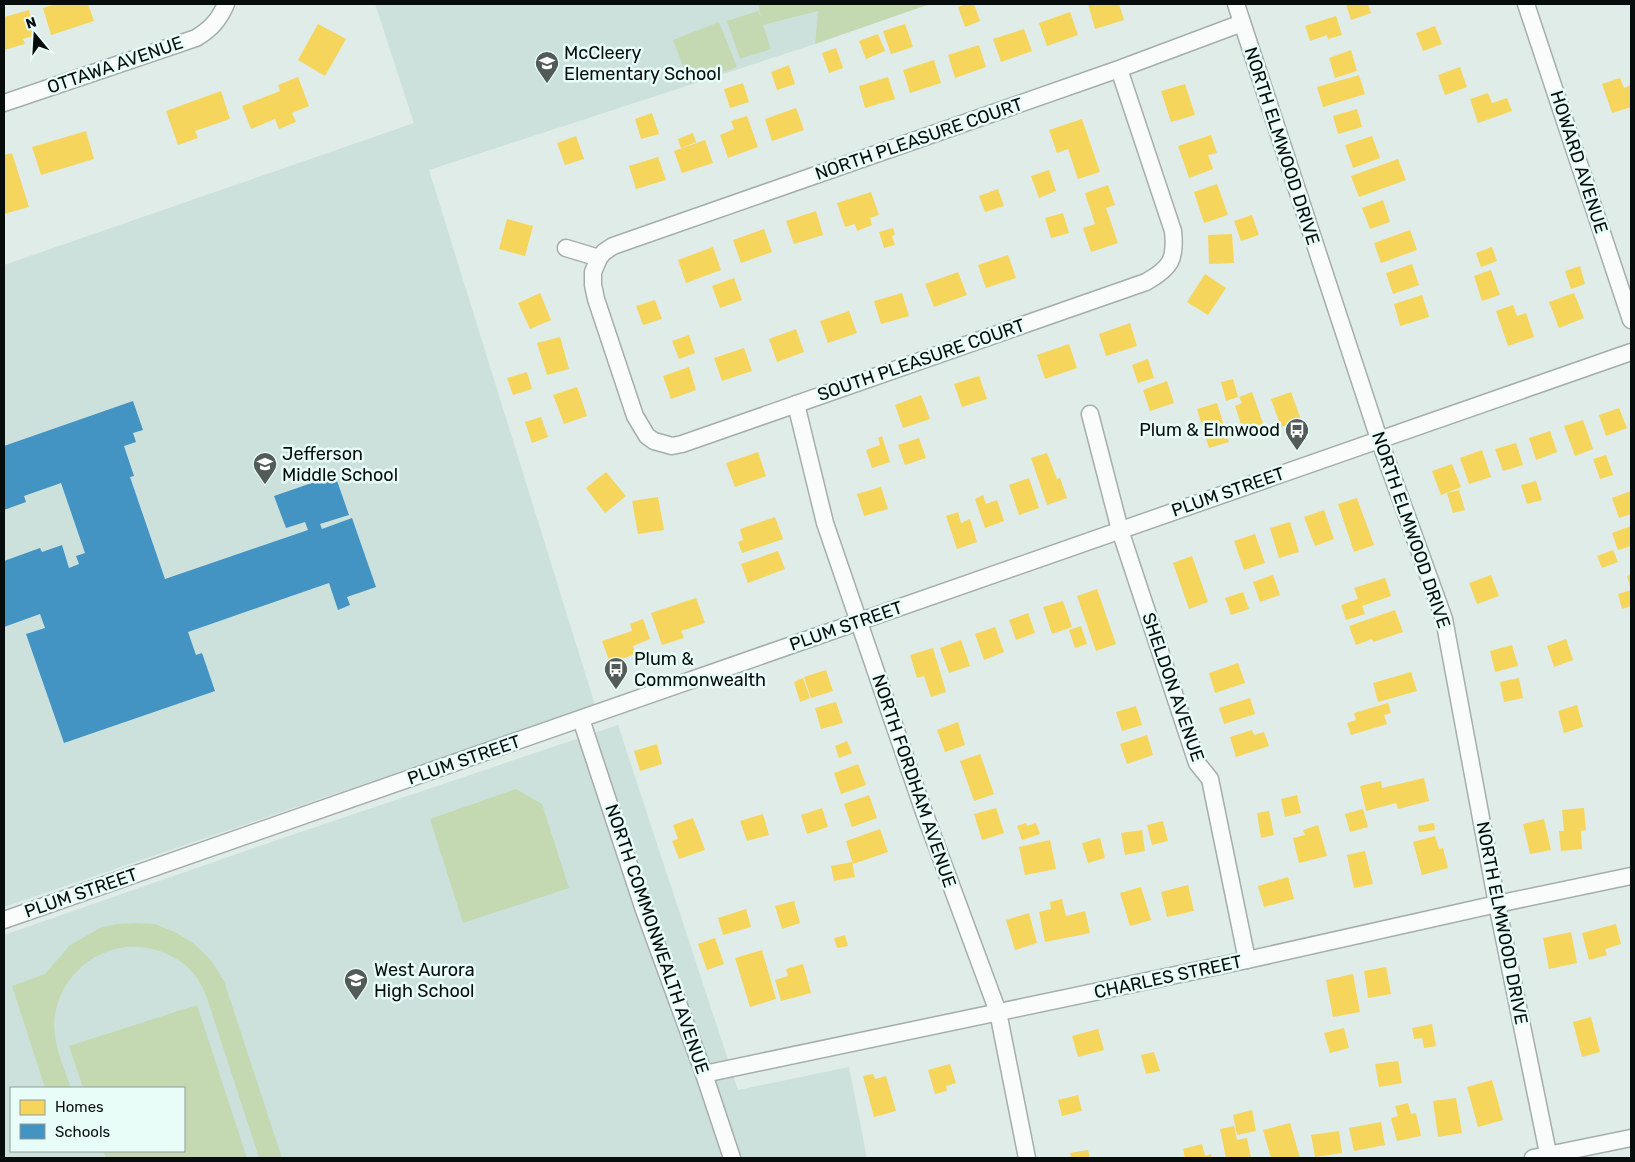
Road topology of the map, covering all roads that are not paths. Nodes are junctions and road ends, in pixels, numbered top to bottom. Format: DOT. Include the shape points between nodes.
graph roads {
  1 [pos="1236,4"];
  2 [pos="1526,4"];
  3 [pos="223,10"];
  4 [pos="1242,23"];
  5 [pos="1119,69"];
  6 [pos="4,103"];
  7 [pos="566,248"];
  8 [pos="600,258"];
  9 [pos="1631,320"];
  10 [pos="1631,352"];
  11 [pos="796,404"];
  12 [pos="1090,414"];
  13 [pos="1379,439"];
  14 [pos="1120,530"];
  15 [pos="858,622"];
  16 [pos="581,719"];
  17 [pos="1631,876"];
  18 [pos="1496,904"];
  19 [pos="4,920"];
  20 [pos="1247,960"];
  21 [pos="998,1012"];
  22 [pos="704,1074"];
  23 [pos="1631,1138"];
  24 [pos="1544,1157"];
  25 [pos="732,1158"];
  26 [pos="1027,1158"];
  1 -- 4 [label="street, NORTH ELMWOOD DRIVE"];
  2 -- 9 [label="street, HOWARD AVENUE"];
  3 -- 6 [label="street, OTTAWA AVENUE" via="209,30 196,38"];
  4 -- 5 [label="street, NORTH PLEASURE COURT"];
  4 -- 13 [label="street, NORTH ELMWOOD DRIVE"];
  5 -- 8 [label="street, NORTH PLEASURE COURT" via="613,246"];
  5 -- 11 [label="street, SOUTH PLEASURE COURT" via="1173,231 1171,262 1161,274 1146,282"];
  7 -- 8 [label="street"];
  8 -- 11 [label="street, SOUTH PLEASURE COURT" via="593,272 596,298 636,416 647,436 672,446 682,444"];
  10 -- 13 [label="street, PLUM STREET"];
  11 -- 15 [label="street, NORTH FORDHAM AVENUE" via="825,523"];
  12 -- 14 [label="street, SHELDON AVENUE"];
  13 -- 14 [label="street, PLUM STREET"];
  13 -- 18 [label="street, NORTH ELMWOOD DRIVE" via="1444,619"];
  14 -- 15 [label="street, PLUM STREET"];
  14 -- 20 [label="street, SHELDON AVENUE" via="1197,763 1210,779"];
  15 -- 16 [label="street, PLUM STREET"];
  15 -- 21 [label="street, NORTH FORDHAM AVENUE"];
  16 -- 19 [label="street, PLUM STREET"];
  16 -- 22 [label="street, NORTH COMMONWEALTH AVENUE" via="644,910"];
  17 -- 18 [label="street, CHARLES STREET"];
  18 -- 20 [label="street, CHARLES STREET"];
  18 -- 24 [label="street, NORTH ELMWOOD DRIVE"];
  20 -- 21 [label="street, CHARLES STREET"];
  21 -- 22 [label="street, CHARLES STREET"];
  21 -- 26 [label="street, NORTH FORDHAM AVENUE"];
  22 -- 25 [label="street, NORTH COMMONWEALTH AVENUE"];
  23 -- 24 [label="street"];
}
